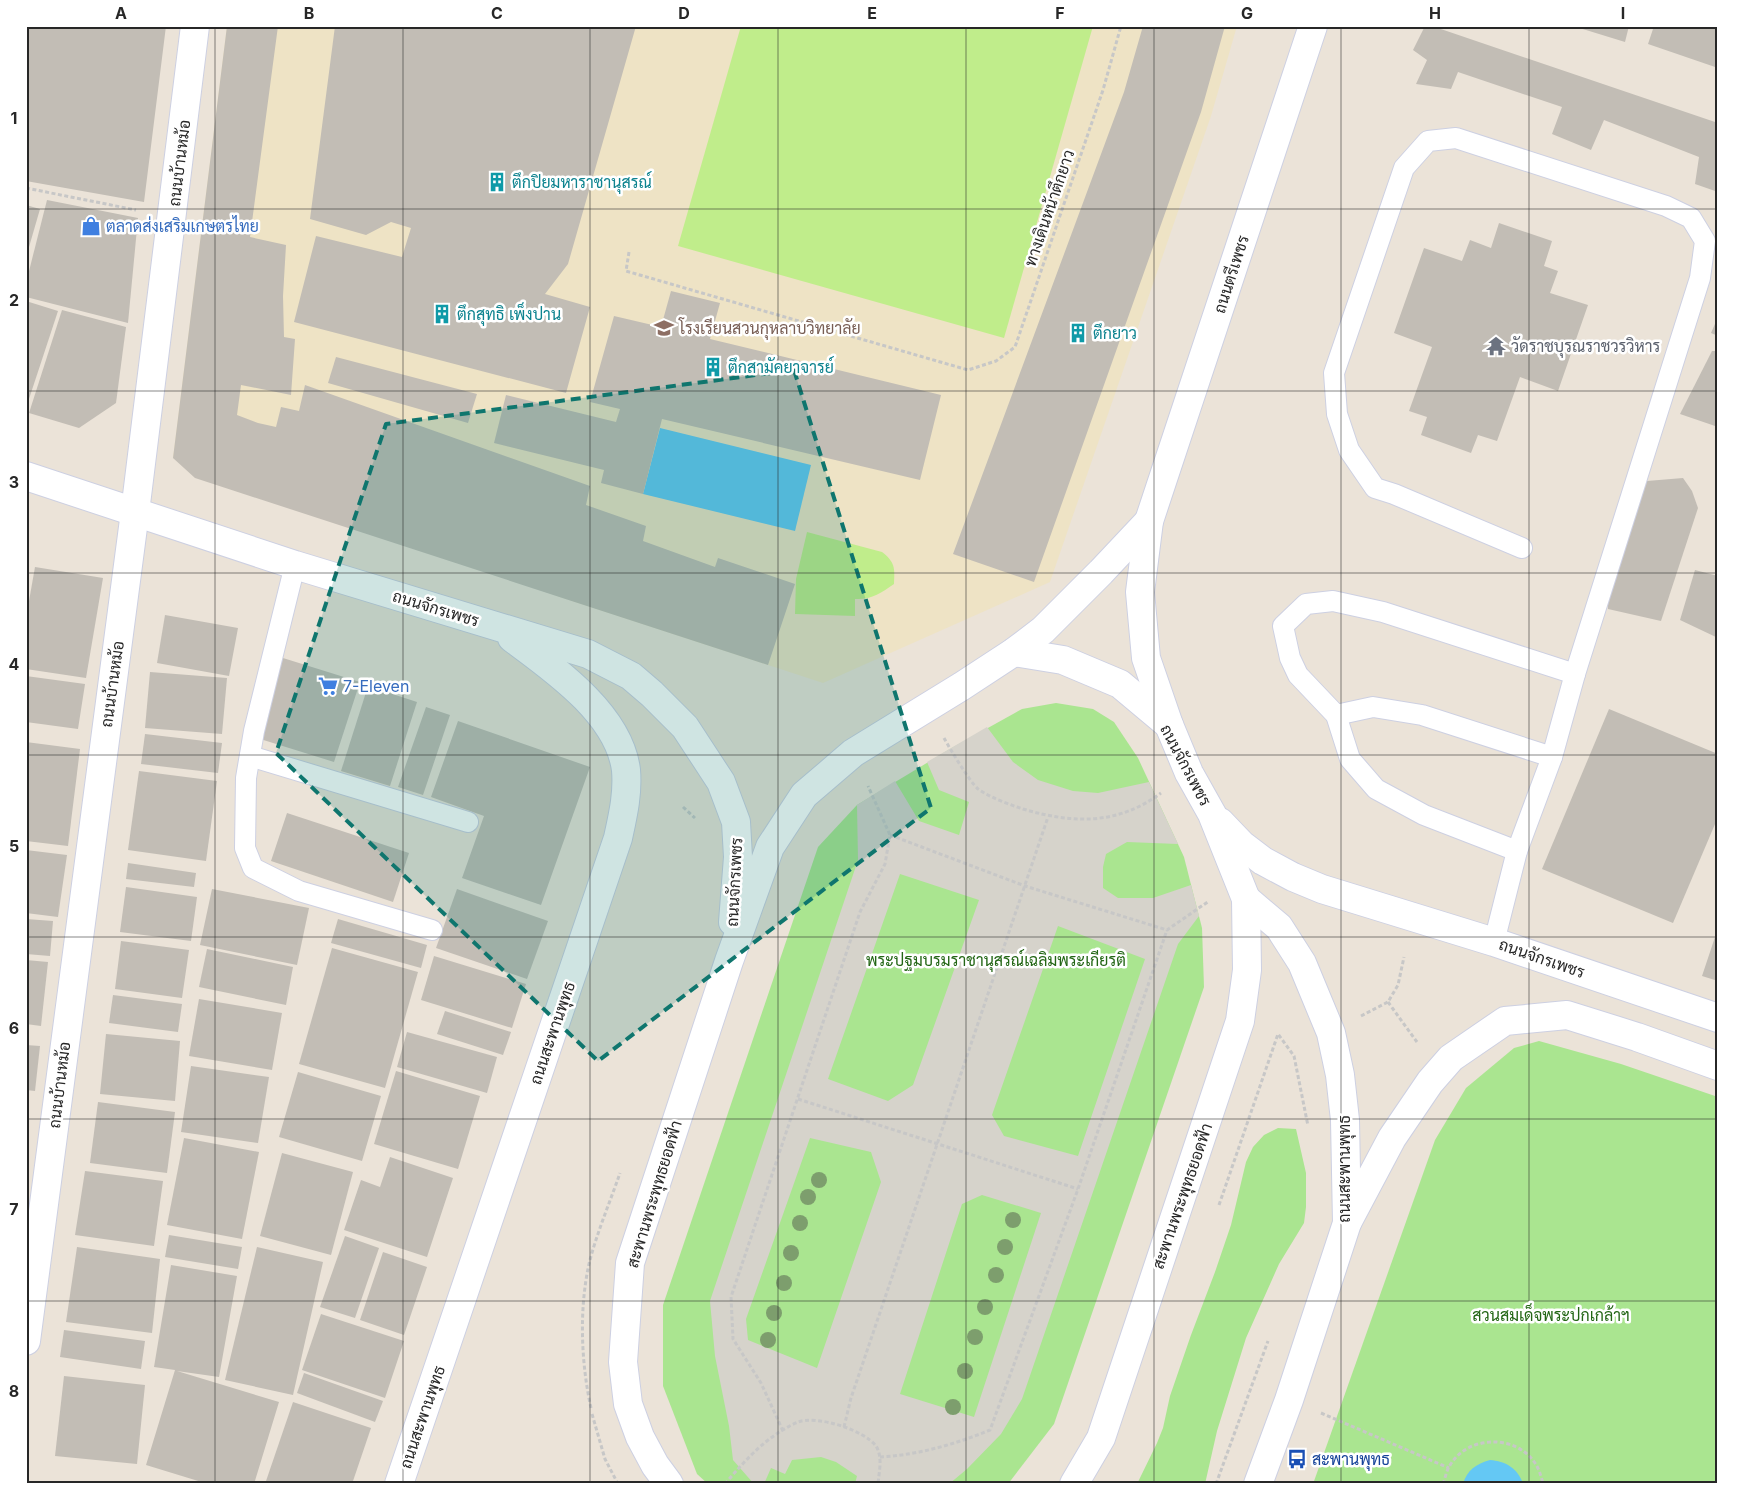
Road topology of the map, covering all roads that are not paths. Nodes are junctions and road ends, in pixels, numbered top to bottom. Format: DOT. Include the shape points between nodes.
graph roads {
  1 [pos="195,26"];
  2 [pos="1313,26"];
  3 [pos="26,476"];
  4 [pos="135,512"];
  5 [pos="1149,521"];
  6 [pos="1522,548"];
  7 [pos="295,565"];
  8 [pos="494,625"];
  9 [pos="1014,652"];
  10 [pos="1575,674"];
  11 [pos="1336,714"];
  12 [pos="1168,725"];
  13 [pos="250,756"];
  14 [pos="1552,757"];
  15 [pos="1212,814"];
  16 [pos="468,822"];
  17 [pos="1517,851"];
  18 [pos="1243,890"];
  19 [pos="432,930"];
  20 [pos="1494,942"];
  21 [pos="729,961"];
  22 [pos="1718,1018"];
  23 [pos="1718,1066"];
  24 [pos="1347,1223"];
  25 [pos="26,1340"];
  26 [pos="399,1484"];
  27 [pos="669,1484"];
  28 [pos="1074,1484"];
  29 [pos="1258,1484"];
  1 -- 4 [label="main road, ถนนบ้านหม้อ"];
  2 -- 5 [label="main road, ถนนตรีเพชร"];
  3 -- 4 [label="main road, ถนนจักรเพชร"];
  4 -- 7 [label="main road, ถนนจักรเพชร"];
  4 -- 25 [label="main road, ถนนบ้านหม้อ"];
  5 -- 9 [label="main road, ถนนตรีเพชร" via="1073,602"];
  5 -- 12 [label="main road, ถนนตรีเพชร" via="1140,592 1146,658"];
  6 -- 10 [label="lane" via="1375,488 1349,450 1337,414 1334,373 1404,168 1428,141 1456,138 1666,206 1691,218 1705,240 1700,278"];
  7 -- 8 [label="main road, ถนนจักรเพชร"];
  7 -- 13 [label="lane"];
  8 -- 21 [label="main road, ถนนจักรเพชร" via="588,654 631,676 685,726 722,782 736,822 738,857"];
  8 -- 26 [label="main road, ถนนสะพานพุทธ" via="556,671 601,715 617,740 626,769 626,802 615,847"];
  9 -- 12 [label="main road, ถนนจักรเพชร" via="1064,660 1120,684"];
  9 -- 21 [label="main road, ถนนจักรเพชร" via="853,753 804,795 770,847"];
  10 -- 11 [label="lane" via="1383,612 1333,601 1306,604 1283,626 1290,658 1298,675"];
  10 -- 14 [label="lane"];
  11 -- 14 [label="lane" via="1373,706 1422,715"];
  11 -- 17 [label="lane" via="1350,759 1376,789 1424,815"];
  12 -- 15 [label="main road, ถนนจักรเพชร"];
  13 -- 16 [label="lane"];
  13 -- 19 [label="lane" via="246,778 245,848 253,868 299,892"];
  14 -- 17 [label="lane"];
  15 -- 18 [label="main road, ถนนจักรเพชร"];
  15 -- 20 [label="main road, ถนนจักรเพชร" via="1242,845 1292,877"];
  17 -- 20 [label="lane"];
  18 -- 24 [label="main road, ถนนสะพานพุทธ" via="1280,928 1302,963 1331,1033 1345,1120"];
  18 -- 28 [label="main road, สะพานพระพุทธยอดฟ้า" via="1247,970 1240,1021 1101,1438"];
  20 -- 22 [label="main road, ถนนจักรเพชร"];
  21 -- 27 [label="main road, สะพานพระพุทธยอดฟ้า" via="630,1263 623,1362 628,1404 640,1437"];
  23 -- 24 [label="main road" via="1567,1015 1505,1021 1451,1058 1430,1082 1392,1138"];
  24 -- 29 [label="main road, ถนนสะพานพุทธ"];
}
